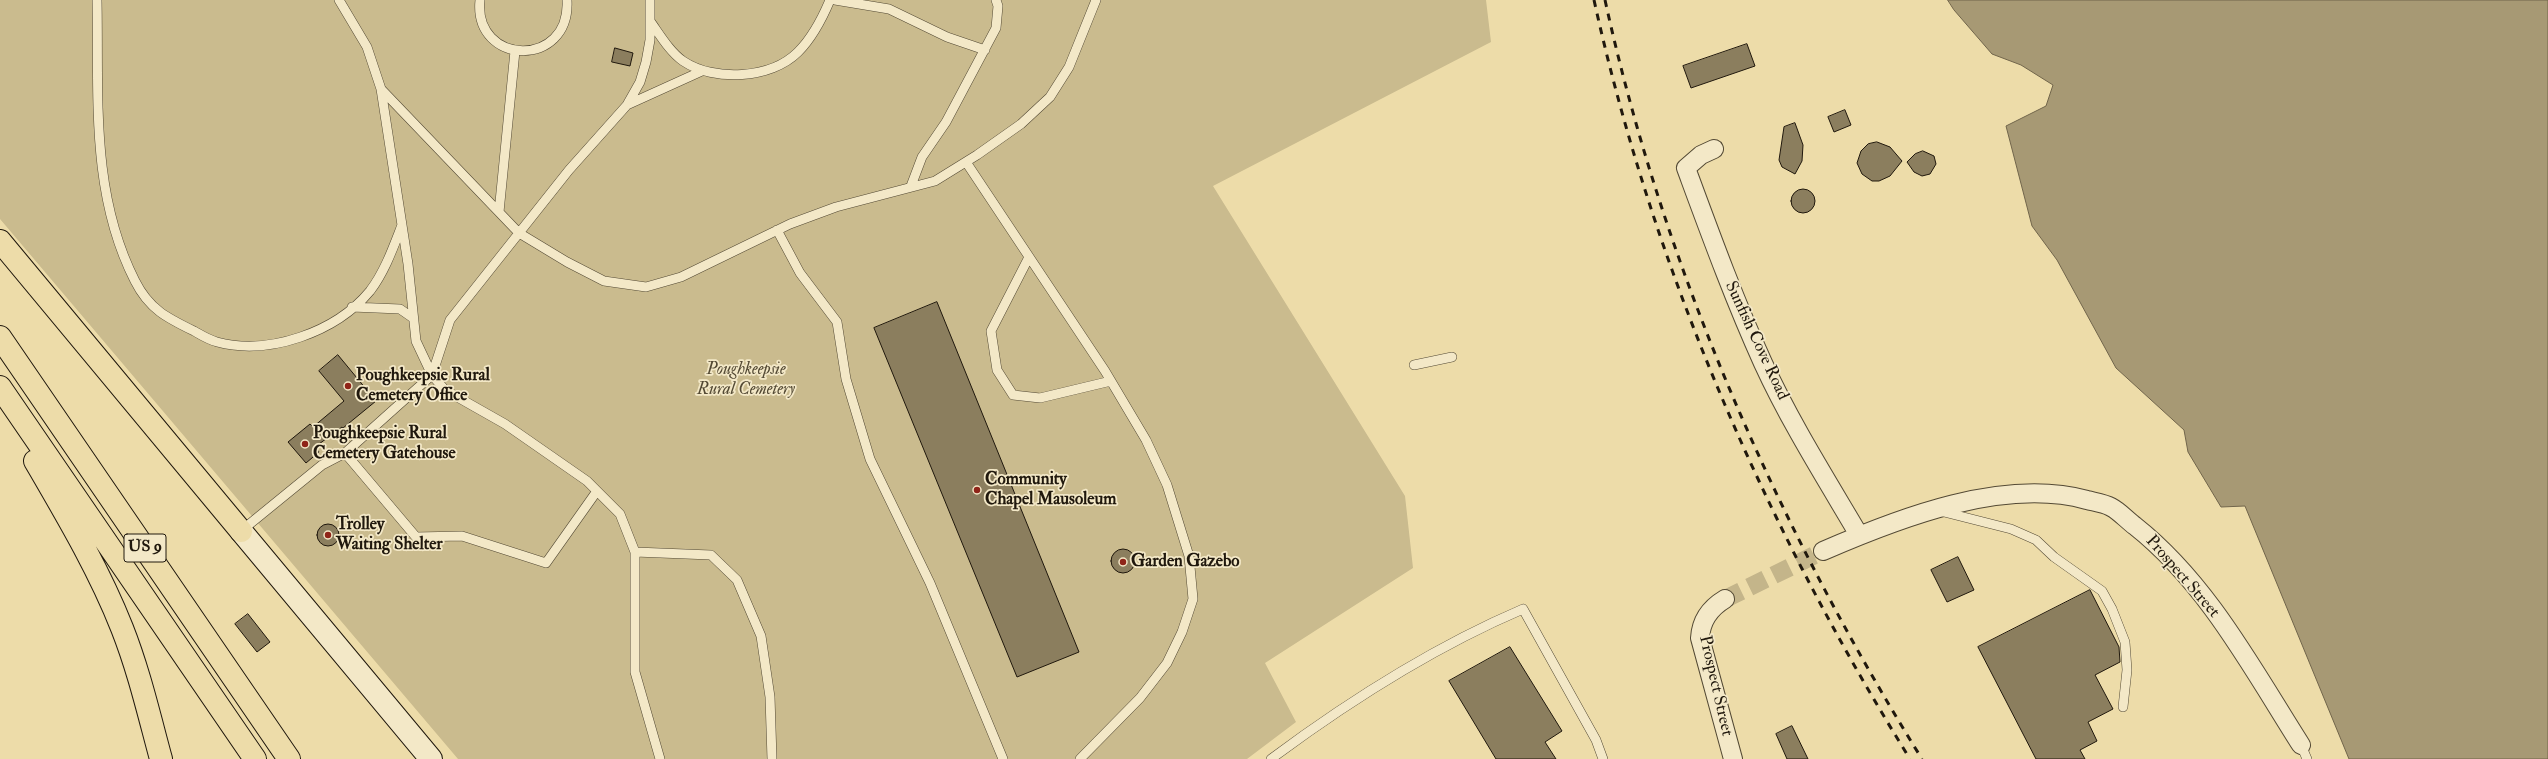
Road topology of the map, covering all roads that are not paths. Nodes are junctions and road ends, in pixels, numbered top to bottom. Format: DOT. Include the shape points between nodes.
graph roads {
  1 [pos="97,0"];
  2 [pos="339,0"];
  3 [pos="480,0"];
  4 [pos="567,0"];
  5 [pos="650,0"];
  6 [pos="830,0"];
  7 [pos="834,0"];
  8 [pos="996,0"];
  9 [pos="1096,0"];
  10 [pos="650,21"];
  11 [pos="985,50"];
  12 [pos="515,51"];
  13 [pos="702,71"];
  14 [pos="381,89"];
  15 [pos="627,105"];
  16 [pos="1714,149"];
  17 [pos="966,162"];
  18 [pos="911,186"];
  19 [pos="499,212"];
  20 [pos="402,225"];
  21 [pos="777,230"];
  22 [pos="519,233"];
  23 [pos="0,241"];
  24 [pos="1029,257"];
  25 [pos="352,307"];
  26 [pos="414,318"];
  27 [pos="0,337"];
  28 [pos="1452,357"];
  29 [pos="1414,366"];
  30 [pos="432,375"];
  31 [pos="1111,381"];
  32 [pos="0,387"];
  33 [pos="0,399"];
  34 [pos="345,453"];
  35 [pos="597,491"];
  36 [pos="1937,510"];
  37 [pos="241,531"];
  38 [pos="1859,535"];
  39 [pos="1823,551"];
  40 [pos="635,552"];
  41 [pos="1725,599"];
  42 [pos="2123,707"];
  43 [pos="2304,752"];
  44 [pos="161,759"];
  45 [pos="255,759"];
  46 [pos="289,759"];
  47 [pos="431,759"];
  48 [pos="660,759"];
  49 [pos="772,759"];
  50 [pos="1003,759"];
  51 [pos="1080,759"];
  52 [pos="1271,759"];
  53 [pos="1603,759"];
  54 [pos="1732,759"];
  1 -- 25 [label="lane" via="97,121 103,183 114,226 135,282 158,314 217,342 279,344 331,324"];
  2 -- 14 [label="lane" via="367,47"];
  3 -- 12 [label="lane" via="482,24 490,37 501,46"];
  4 -- 12 [label="lane" via="568,12 564,26 556,38 544,47 530,51"];
  5 -- 10 [label="lane"];
  6 -- 13 [label="lane" via="818,27 798,53 779,64 766,71 729,76"];
  7 -- 11 [label="lane" via="888,8 947,37"];
  8 -- 11 [label="lane" via="996,28"];
  9 -- 17 [label="lane" via="1069,66 1050,97 1021,124"];
  10 -- 13 [label="lane" via="665,43 683,61"];
  10 -- 15 [label="lane" via="646,62 640,82"];
  11 -- 18 [label="lane" via="946,122 922,157"];
  12 -- 19 [label="lane"];
  13 -- 15 [label="lane"];
  14 -- 19 [label="lane"];
  14 -- 20 [label="lane"];
  15 -- 22 [label="lane" via="569,170"];
  16 -- 38 [label="street, Sunfish Cove Road" via="1701,155 1686,168 1723,270 1763,364 1813,458"];
  17 -- 18 [label="lane" via="935,181"];
  17 -- 24 [label="lane"];
  18 -- 21 [label="lane" via="836,206"];
  19 -- 22 [label="lane"];
  20 -- 25 [label="lane" via="386,265 369,291"];
  20 -- 26 [label="lane"];
  21 -- 22 [label="lane" via="681,277 646,287 604,281"];
  21 -- 50 [label="lane" via="800,273 837,322 846,379 870,459 930,583"];
  22 -- 30 [label="lane" via="450,320"];
  23 -- 37 [label="highway"];
  24 -- 31 [label="lane"];
  24 -- 31 [label="lane" via="991,331 997,370 1013,395 1040,398"];
  25 -- 26 [label="lane" via="400,309"];
  26 -- 30 [label="lane" via="416,341"];
  27 -- 46 [label="highway, US 9"];
  28 -- 29 [label="lane"];
  30 -- 34 [label="lane"];
  30 -- 35 [label="lane" via="445,390 505,424 588,481"];
  31 -- 51 [label="lane" via="1146,440 1166,485 1189,556 1193,599 1182,632 1167,663 1140,698"];
  32 -- 45 [label="highway, US 9"];
  33 -- 44 [label="highway" via="79,539 109,598 134,660"];
  34 -- 35 [label="lane" via="416,537 462,536 546,563"];
  34 -- 37 [label="lane" via="322,465"];
  35 -- 40 [label="lane" via="620,514"];
  36 -- 38 [label="street, Prospect Street"];
  36 -- 42 [label="lane" via="2010,530 2036,540 2054,557 2102,591 2125,642 2127,670"];
  36 -- 43 [label="street, Prospect Street" via="1988,497 2021,494 2069,495 2110,506 2158,544 2213,608"];
  37 -- 47 [label="street"];
  38 -- 39 [label="street, Prospect Street"];
  40 -- 48 [label="lane" via="635,672"];
  40 -- 49 [label="lane" via="711,555 737,580 761,636 770,697"];
  41 -- 54 [label="street, Prospect Street" via="1708,614 1700,638"];
  52 -- 53 [label="lane" via="1398,675 1480,628 1523,609 1596,740"];
}
